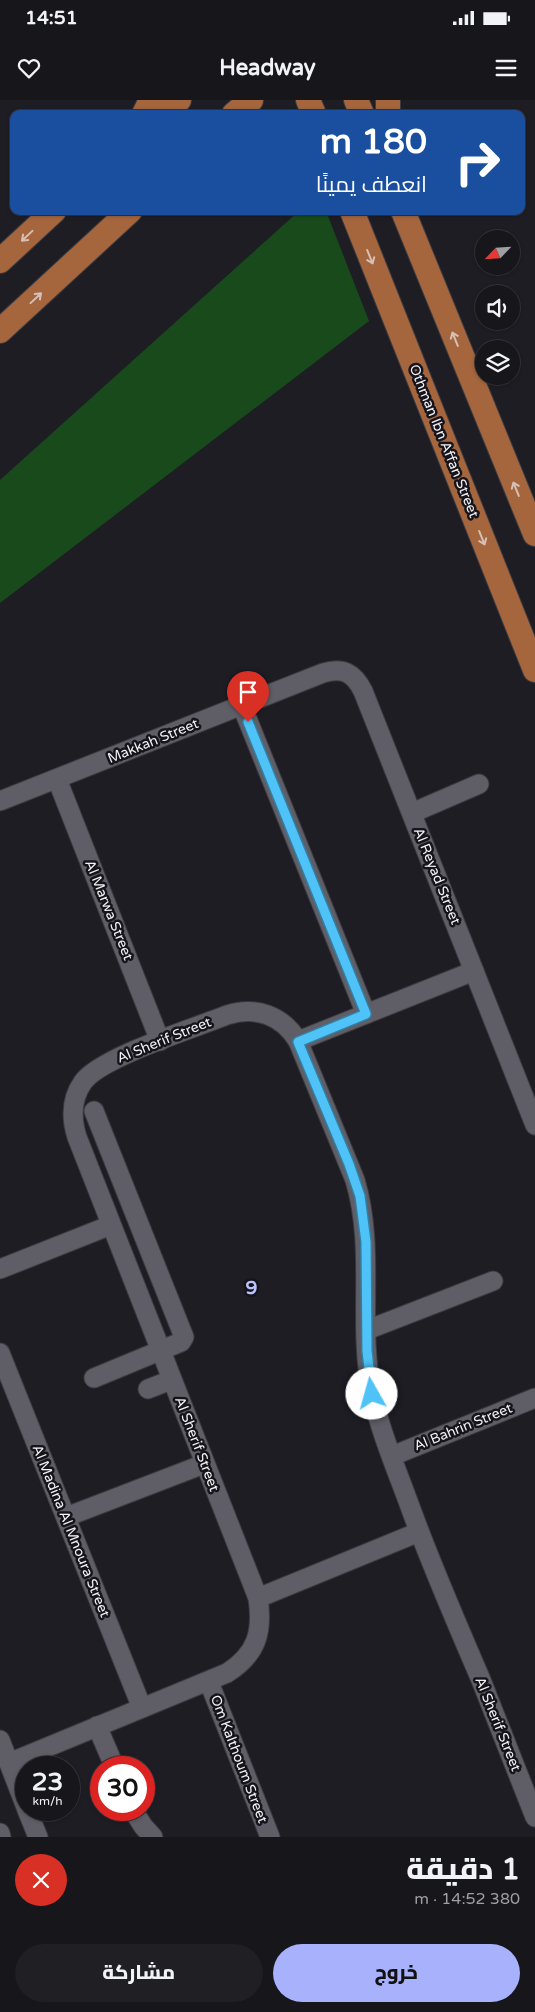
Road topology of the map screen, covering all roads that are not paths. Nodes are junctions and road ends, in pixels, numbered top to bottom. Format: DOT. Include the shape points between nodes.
graph roads {
  1 [pos="179,100"];
  2 [pos="251,100"];
  3 [pos="168,110"];
  4 [pos="239,110"];
  5 [pos="50,215"];
  6 [pos="126,215"];
  7 [pos="354,215"];
  8 [pos="405,215"];
  9 [pos="0,262"];
  10 [pos="0,331"];
  11 [pos="535,534"];
  12 [pos="535,670"];
  13 [pos="305,680"];
  14 [pos="242,706"];
  15 [pos="57,779"];
  16 [pos="479,784"];
  17 [pos="0,801"];
  18 [pos="412,813"];
  19 [pos="474,971"];
  20 [pos="366,1014"];
  21 [pos="160,1041"];
  22 [pos="298,1042"];
  23 [pos="94,1110"];
  24 [pos="535,1125"];
  25 [pos="111,1225"];
  26 [pos="0,1269"];
  27 [pos="493,1281"];
  28 [pos="367,1330"];
  29 [pos="160,1350"];
  30 [pos="0,1353"];
  31 [pos="94,1378"];
  32 [pos="172,1380"];
  33 [pos="148,1389"];
  34 [pos="533,1405"];
  35 [pos="392,1456"];
  36 [pos="204,1464"];
  37 [pos="66,1517"];
  38 [pos="419,1532"];
  39 [pos="258,1598"];
  40 [pos="209,1682"];
  41 [pos="142,1708"];
  42 [pos="98,1726"];
  43 [pos="0,1740"];
  44 [pos="110,1756"];
  45 [pos="9,1763"];
  46 [pos="15,1778"];
  47 [pos="535,1816"];
  48 [pos="32,1821"];
  49 [pos="140,1821"];
  50 [pos="0,1833"];
  51 [pos="2,1837"];
  52 [pos="38,1837"];
  53 [pos="153,1837"];
  54 [pos="270,1837"];
  1 -- 3 [label="main road"];
  2 -- 4 [label="main road"];
  5 -- 9 [label="main road, one-way"];
  10 -- 6 [label="main road, one-way"];
  7 -- 12 [label="main road, Othman Ibn Affan Street, one-way"];
  11 -- 8 [label="main road, one-way"];
  13 -- 14 [label="street, Makkah Street"];
  13 -- 18 [label="street, Al Reyad Street" via="342,670 355,677"];
  14 -- 15 [label="street, Makkah Street"];
  14 -- 20 [label="street"];
  15 -- 17 [label="street, Makkah Street"];
  15 -- 21 [label="street, Al Marwa Street"];
  16 -- 18 [label="street"];
  18 -- 19 [label="street, Al Reyad Street"];
  19 -- 20 [label="street"];
  19 -- 24 [label="street, Al Reyad Street"];
  20 -- 22 [label="street"];
  21 -- 22 [label="street, Al Sherif Street" via="227,1015 248,1011 278,1019"];
  21 -- 25 [label="street, Al Sherif Street" via="96,1069 82,1083 75,1098 74,1127"];
  22 -- 28 [label="street, Al Sherif Street" via="360,1196 366,1242"];
  23 -- 29 [label="street" via="184,1334 181,1342"];
  25 -- 26 [label="street"];
  25 -- 29 [label="street, Al Sherif Street"];
  27 -- 28 [label="street"];
  28 -- 35 [label="street, Al Sherif Street" via="372,1394"];
  29 -- 31 [label="street"];
  29 -- 32 [label="street, Al Sherif Street"];
  30 -- 37 [label="street, Al Madina Al Mnoura Street"];
  32 -- 33 [label="street"];
  32 -- 36 [label="street, Al Sherif Street"];
  34 -- 35 [label="street, Al Bahrin Street"];
  35 -- 38 [label="street, Al Sherif Street"];
  36 -- 37 [label="street"];
  36 -- 39 [label="street, Al Sherif Street"];
  37 -- 41 [label="street, Al Madina Al Mnoura Street"];
  38 -- 39 [label="street"];
  38 -- 47 [label="street, Al Sherif Street"];
  39 -- 40 [label="street, Al Sherif Street" via="260,1623 252,1650 233,1669"];
  40 -- 41 [label="street, Al Sherif Street"];
  40 -- 54 [label="street, Om Kalthoum Street"];
  41 -- 42 [label="street, Al Sherif Street"];
  42 -- 44 [label="street"];
  42 -- 45 [label="street, Al Sherif Street"];
  43 -- 45 [label="street"];
  45 -- 46 [label="street"];
  48 -- 52 [label="street"];
  49 -- 53 [label="street"];
  50 -- 51 [label="street"];
}
